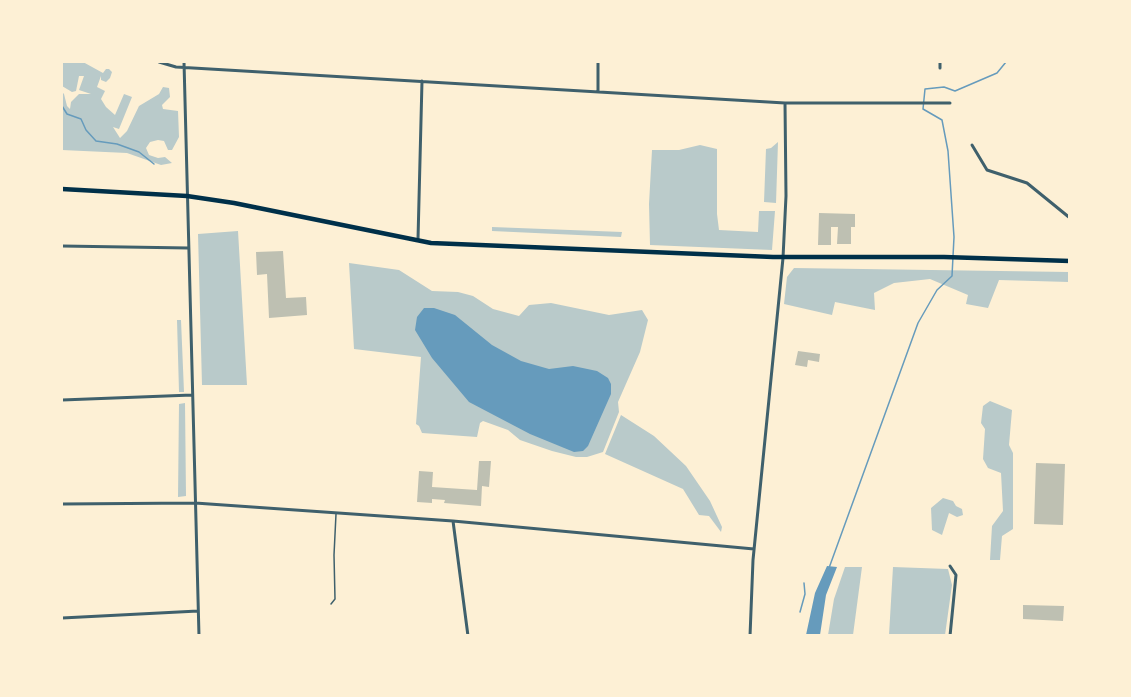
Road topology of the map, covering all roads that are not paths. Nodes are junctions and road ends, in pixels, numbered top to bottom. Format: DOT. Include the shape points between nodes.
graph roads {
  1 [pos="159,62"];
  2 [pos="184,62"];
  3 [pos="598,62"];
  4 [pos="940,62"];
  5 [pos="184,67"];
  6 [pos="940,68"];
  7 [pos="422,81"];
  8 [pos="598,91"];
  9 [pos="785,103"];
  10 [pos="950,103"];
  11 [pos="972,145"];
  12 [pos="62,189"];
  13 [pos="187,196"];
  14 [pos="1070,218"];
  15 [pos="418,241"];
  16 [pos="62,246"];
  17 [pos="188,248"];
  18 [pos="783,258"];
  19 [pos="1070,261"];
  20 [pos="192,395"];
  21 [pos="62,400"];
  22 [pos="195,503"];
  23 [pos="62,504"];
  24 [pos="336,513"];
  25 [pos="453,521"];
  26 [pos="754,549"];
  27 [pos="950,566"];
  28 [pos="331,604"];
  29 [pos="198,611"];
  30 [pos="62,618"];
  31 [pos="199,636"];
  32 [pos="468,636"];
  33 [pos="750,636"];
  34 [pos="950,636"];
  1 -- 5 [label="street"];
  2 -- 5 [label="street"];
  3 -- 8 [label="street"];
  4 -- 6 [label="street"];
  5 -- 7 [label="street"];
  5 -- 13 [label="street"];
  7 -- 8 [label="street"];
  7 -- 15 [label="street"];
  8 -- 9 [label="street"];
  9 -- 10 [label="street"];
  9 -- 18 [label="street"];
  11 -- 14 [label="street" via="987,170 1027,183"];
  12 -- 13 [label="main road"];
  13 -- 15 [label="main road"];
  13 -- 17 [label="street"];
  15 -- 18 [label="main road"];
  16 -- 17 [label="street"];
  17 -- 20 [label="street"];
  18 -- 19 [label="main road"];
  18 -- 26 [label="street"];
  20 -- 21 [label="street"];
  20 -- 22 [label="street"];
  22 -- 23 [label="street"];
  22 -- 24 [label="street"];
  22 -- 29 [label="street"];
  24 -- 25 [label="street"];
  24 -- 28 [label="lane" via="335,599"];
  25 -- 26 [label="street"];
  25 -- 32 [label="street"];
  26 -- 33 [label="street"];
  27 -- 34 [label="street" via="956,575"];
  29 -- 30 [label="street"];
  29 -- 31 [label="street"];
}
